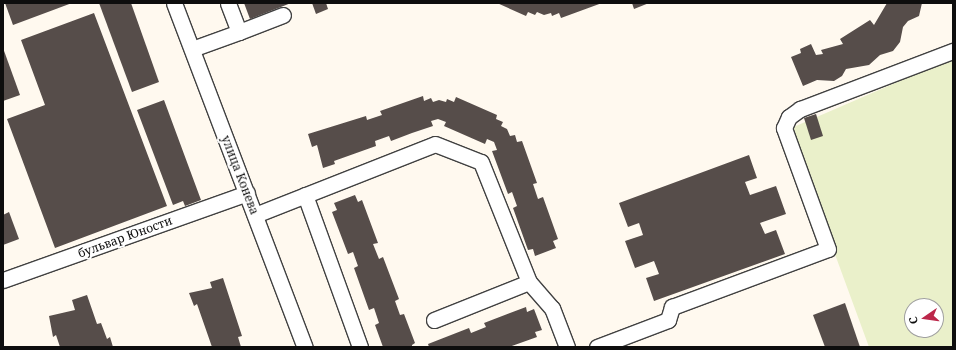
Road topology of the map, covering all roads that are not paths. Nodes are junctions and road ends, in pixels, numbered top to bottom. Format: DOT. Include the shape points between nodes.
graph roads {
  1 [pos="174,3"];
  2 [pos="228,3"];
  3 [pos="283,15"];
  4 [pos="239,32"];
  5 [pos="192,49"];
  6 [pos="953,51"];
  7 [pos="247,193"];
  8 [pos="305,195"];
  9 [pos="255,215"];
  10 [pos="3,280"];
  11 [pos="529,282"];
  12 [pos="434,320"];
  13 [pos="305,347"];
  14 [pos="360,347"];
  15 [pos="567,347"];
  16 [pos="597,347"];
  1 -- 5 [label="street, улица Конева"];
  2 -- 4 [label="street"];
  3 -- 4 [label="street"];
  4 -- 5 [label="street"];
  5 -- 7 [label="street, улица Конева"];
  6 -- 16 [label="street" via="800,109 789,117 784,128 828,249 672,307 668,320"];
  7 -- 9 [label="street, улица Конева"];
  7 -- 10 [label="street, бульвар Юности"];
  8 -- 9 [label="street"];
  8 -- 11 [label="street" via="435,144 481,162"];
  8 -- 14 [label="street"];
  9 -- 13 [label="street, улица Конева"];
  11 -- 12 [label="street"];
  11 -- 15 [label="street" via="552,308"];
}
